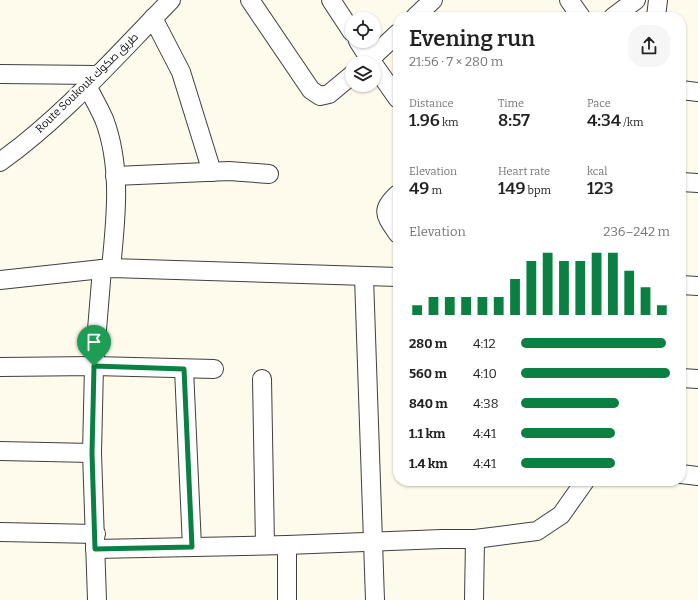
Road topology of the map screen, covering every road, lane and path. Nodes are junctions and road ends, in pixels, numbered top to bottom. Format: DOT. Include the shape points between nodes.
graph roads {
  1 [pos="171,0"];
  2 [pos="250,0"];
  3 [pos="331,0"];
  4 [pos="433,0"];
  5 [pos="569,0"];
  6 [pos="636,0"];
  7 [pos="658,0"];
  8 [pos="418,12"];
  9 [pos="577,12"];
  10 [pos="620,12"];
  11 [pos="657,12"];
  12 [pos="153,18"];
  13 [pos="345,21"];
  14 [pos="393,39"];
  15 [pos="377,56"];
  16 [pos="0,74"];
  17 [pos="381,76"];
  18 [pos="93,81"];
  19 [pos="345,81"];
  20 [pos="686,91"];
  21 [pos="393,92"];
  22 [pos="698,92"];
  23 [pos="0,162"];
  24 [pos="212,172"];
  25 [pos="269,174"];
  26 [pos="115,176"];
  27 [pos="686,182"];
  28 [pos="698,183"];
  29 [pos="393,200"];
  30 [pos="393,226"];
  31 [pos="106,268"];
  32 [pos="364,277"];
  33 [pos="393,277"];
  34 [pos="0,280"];
  35 [pos="686,285"];
  36 [pos="698,286"];
  37 [pos="94,366"];
  38 [pos="0,367"];
  39 [pos="184,369"];
  40 [pos="214,369"];
  41 [pos="262,379"];
  42 [pos="686,379"];
  43 [pos="698,380"];
  44 [pos="0,452"];
  45 [pos="92,453"];
  46 [pos="686,475"];
  47 [pos="698,476"];
  48 [pos="581,486"];
  49 [pos="0,532"];
  50 [pos="475,539"];
  51 [pos="96,541"];
  52 [pos="374,542"];
  53 [pos="265,545"];
  54 [pos="286,545"];
  55 [pos="192,547"];
  56 [pos="97,600"];
  57 [pos="287,600"];
  58 [pos="375,600"];
  59 [pos="474,600"];
  1 -- 12 [label="street, Route Soukouk طريق صكوك"];
  2 -- 19 [label="street" via="311,90 320,96 329,94"];
  3 -- 13 [label="street"];
  4 -- 8 [label="street"];
  5 -- 9 [label="street"];
  6 -- 10 [label="street"];
  7 -- 11 [label="street"];
  12 -- 18 [label="street, Route Soukouk طريق صكوك"];
  12 -- 24 [label="street" via="181,72"];
  14 -- 15 [label="street"];
  16 -- 18 [label="street"];
  17 -- 21 [label="street"];
  18 -- 23 [label="street, Route Soukouk طريق صكوك" via="22,146"];
  18 -- 26 [label="street" via="108,132"];
  20 -- 22 [label="street"];
  24 -- 25 [label="street"];
  24 -- 26 [label="street"];
  26 -- 31 [label="street" via="116,222"];
  27 -- 28 [label="street"];
  29 -- 30 [label="street" via="386,208 385,214"];
  31 -- 32 [label="street"];
  31 -- 34 [label="street"];
  31 -- 37 [label="street"];
  32 -- 33 [label="street"];
  32 -- 52 [label="street"];
  35 -- 36 [label="street"];
  37 -- 38 [label="street"];
  37 -- 39 [label="street"];
  37 -- 45 [label="street"];
  39 -- 40 [label="street"];
  39 -- 55 [label="street"];
  41 -- 53 [label="street"];
  42 -- 43 [label="street"];
  44 -- 45 [label="street"];
  45 -- 51 [label="street"];
  46 -- 47 [label="street"];
  48 -- 50 [label="street" via="561,515 537,531"];
  49 -- 51 [label="street"];
  50 -- 52 [label="street"];
  50 -- 59 [label="street"];
  51 -- 55 [label="street"];
  51 -- 56 [label="street"];
  52 -- 54 [label="street"];
  52 -- 58 [label="street"];
  53 -- 54 [label="street"];
  53 -- 55 [label="street"];
  54 -- 57 [label="street"];
}
